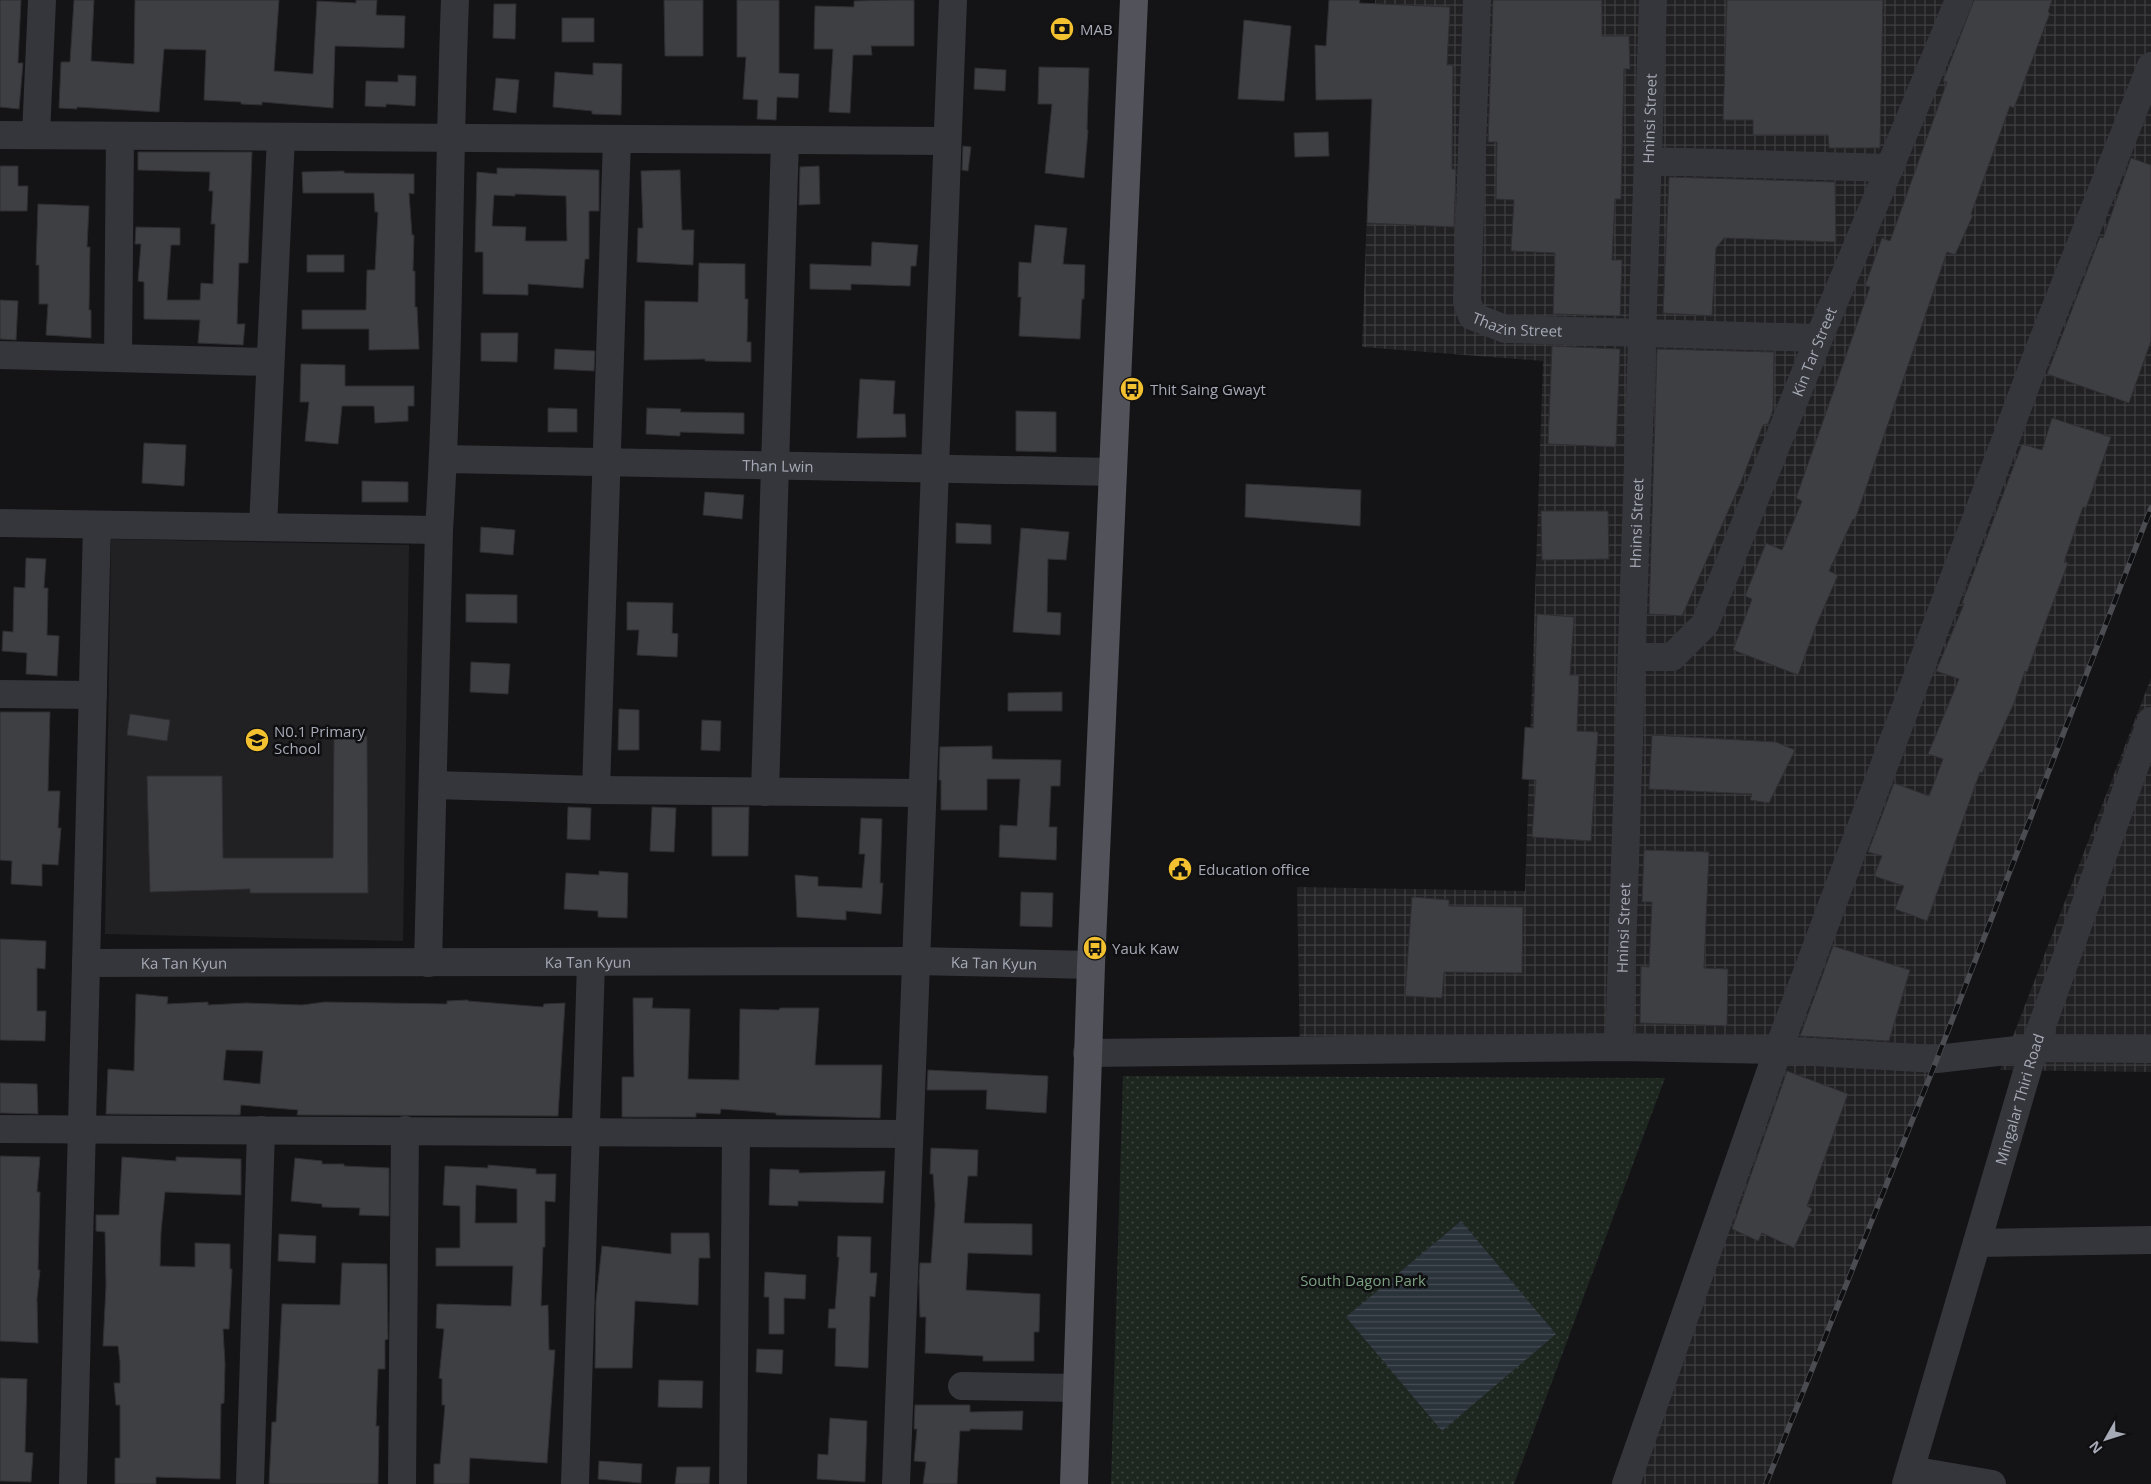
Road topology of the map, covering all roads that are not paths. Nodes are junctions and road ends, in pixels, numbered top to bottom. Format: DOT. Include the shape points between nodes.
graph roads {
  1 [pos="42,0"];
  2 [pos="456,0"];
  3 [pos="953,0"];
  4 [pos="1134,0"];
  5 [pos="1477,0"];
  6 [pos="1653,0"];
  7 [pos="1959,0"];
  8 [pos="2151,66"];
  9 [pos="0,135"];
  10 [pos="36,135"];
  11 [pos="120,136"];
  12 [pos="281,137"];
  13 [pos="450,138"];
  14 [pos="617,139"];
  15 [pos="785,140"];
  16 [pos="947,141"];
  17 [pos="1648,161"];
  18 [pos="1890,168"];
  19 [pos="1642,333"];
  20 [pos="1819,338"];
  21 [pos="0,355"];
  22 [pos="118,358"];
  23 [pos="270,362"];
  24 [pos="443,459"];
  25 [pos="606,462"];
  26 [pos="775,466"];
  27 [pos="935,468"];
  28 [pos="1113,472"];
  29 [pos="0,523"];
  30 [pos="97,524"];
  31 [pos="263,527"];
  32 [pos="439,530"];
  33 [pos="1632,656"];
  34 [pos="0,694"];
  35 [pos="93,695"];
  36 [pos="2151,720"];
  37 [pos="434,785"];
  38 [pos="596,790"];
  39 [pos="765,792"];
  40 [pos="922,792"];
  41 [pos="916,961"];
  42 [pos="591,962"];
  43 [pos="428,963"];
  44 [pos="86,964"];
  45 [pos="1091,964"];
  46 [pos="1619,1048"];
  47 [pos="2034,1048"];
  48 [pos="2151,1049"];
  49 [pos="1778,1050"];
  50 [pos="1087,1053"];
  51 [pos="0,1128"];
  52 [pos="82,1129"];
  53 [pos="261,1130"];
  54 [pos="405,1130"];
  55 [pos="586,1132"];
  56 [pos="736,1134"];
  57 [pos="909,1134"];
  58 [pos="2151,1240"];
  59 [pos="1977,1243"];
  60 [pos="962,1386"];
  61 [pos="1077,1388"];
  62 [pos="1908,1477"];
  63 [pos="73,1484"];
  64 [pos="250,1484"];
  65 [pos="402,1484"];
  66 [pos="575,1484"];
  67 [pos="733,1484"];
  68 [pos="896,1484"];
  69 [pos="1074,1484"];
  70 [pos="1626,1484"];
  71 [pos="1992,1484"];
  1 -- 10 [label="street"];
  2 -- 13 [label="street"];
  3 -- 16 [label="street"];
  4 -- 28 [label="main road"];
  5 -- 19 [label="street, Thazin Street" via="1466,301 1472,316 1505,329"];
  6 -- 17 [label="street, Hninsi Street"];
  7 -- 18 [label="street, Kin Tar Street"];
  8 -- 49 [label="street" via="2038,350"];
  9 -- 10 [label="street"];
  10 -- 11 [label="street"];
  11 -- 12 [label="street"];
  11 -- 22 [label="street"];
  12 -- 13 [label="street"];
  12 -- 23 [label="street"];
  13 -- 14 [label="street"];
  13 -- 24 [label="street"];
  14 -- 15 [label="street"];
  14 -- 25 [label="street"];
  15 -- 16 [label="street"];
  15 -- 26 [label="street"];
  16 -- 27 [label="street"];
  17 -- 18 [label="street"];
  17 -- 19 [label="street, Hninsi Street"];
  18 -- 20 [label="street, Kin Tar Street"];
  19 -- 20 [label="street, Thazin Street"];
  19 -- 33 [label="street, Hninsi Street"];
  20 -- 33 [label="street, Kin Tar Street" via="1705,624 1672,658"];
  21 -- 22 [label="street"];
  22 -- 23 [label="street"];
  23 -- 31 [label="street"];
  24 -- 25 [label="street, Than Lwin"];
  24 -- 32 [label="street"];
  25 -- 26 [label="street, Than Lwin"];
  25 -- 38 [label="street"];
  26 -- 27 [label="street, Than Lwin"];
  26 -- 39 [label="street"];
  27 -- 28 [label="street, Than Lwin"];
  27 -- 40 [label="street"];
  28 -- 45 [label="main road"];
  29 -- 30 [label="street"];
  30 -- 31 [label="street"];
  30 -- 35 [label="street"];
  31 -- 32 [label="street"];
  32 -- 37 [label="street"];
  33 -- 46 [label="street, Hninsi Street"];
  34 -- 35 [label="street"];
  35 -- 44 [label="street"];
  36 -- 47 [label="street, Mingalar Thiri Road"];
  37 -- 38 [label="street"];
  37 -- 43 [label="street"];
  38 -- 39 [label="street"];
  39 -- 40 [label="street"];
  40 -- 41 [label="street"];
  41 -- 42 [label="street, Ka Tan Kyun"];
  41 -- 45 [label="street, Ka Tan Kyun"];
  41 -- 57 [label="street"];
  42 -- 43 [label="street, Ka Tan Kyun"];
  42 -- 55 [label="street"];
  43 -- 44 [label="street, Ka Tan Kyun"];
  44 -- 52 [label="street"];
  45 -- 50 [label="main road"];
  46 -- 49 [label="street"];
  46 -- 50 [label="street"];
  47 -- 48 [label="street"];
  47 -- 49 [label="street" via="1937,1059"];
  47 -- 59 [label="street, Mingalar Thiri Road"];
  49 -- 70 [label="street"];
  50 -- 61 [label="main road"];
  51 -- 52 [label="street"];
  52 -- 53 [label="street"];
  52 -- 63 [label="street"];
  53 -- 54 [label="street"];
  53 -- 64 [label="street"];
  54 -- 55 [label="street"];
  54 -- 65 [label="street"];
  55 -- 56 [label="street"];
  55 -- 66 [label="street"];
  56 -- 57 [label="street"];
  56 -- 67 [label="street"];
  57 -- 68 [label="street"];
  58 -- 59 [label="street"];
  59 -- 62 [label="street, Mingalar Thiri Road"];
  60 -- 61 [label="street"];
  61 -- 69 [label="main road"];
  62 -- 71 [label="street"];
}
